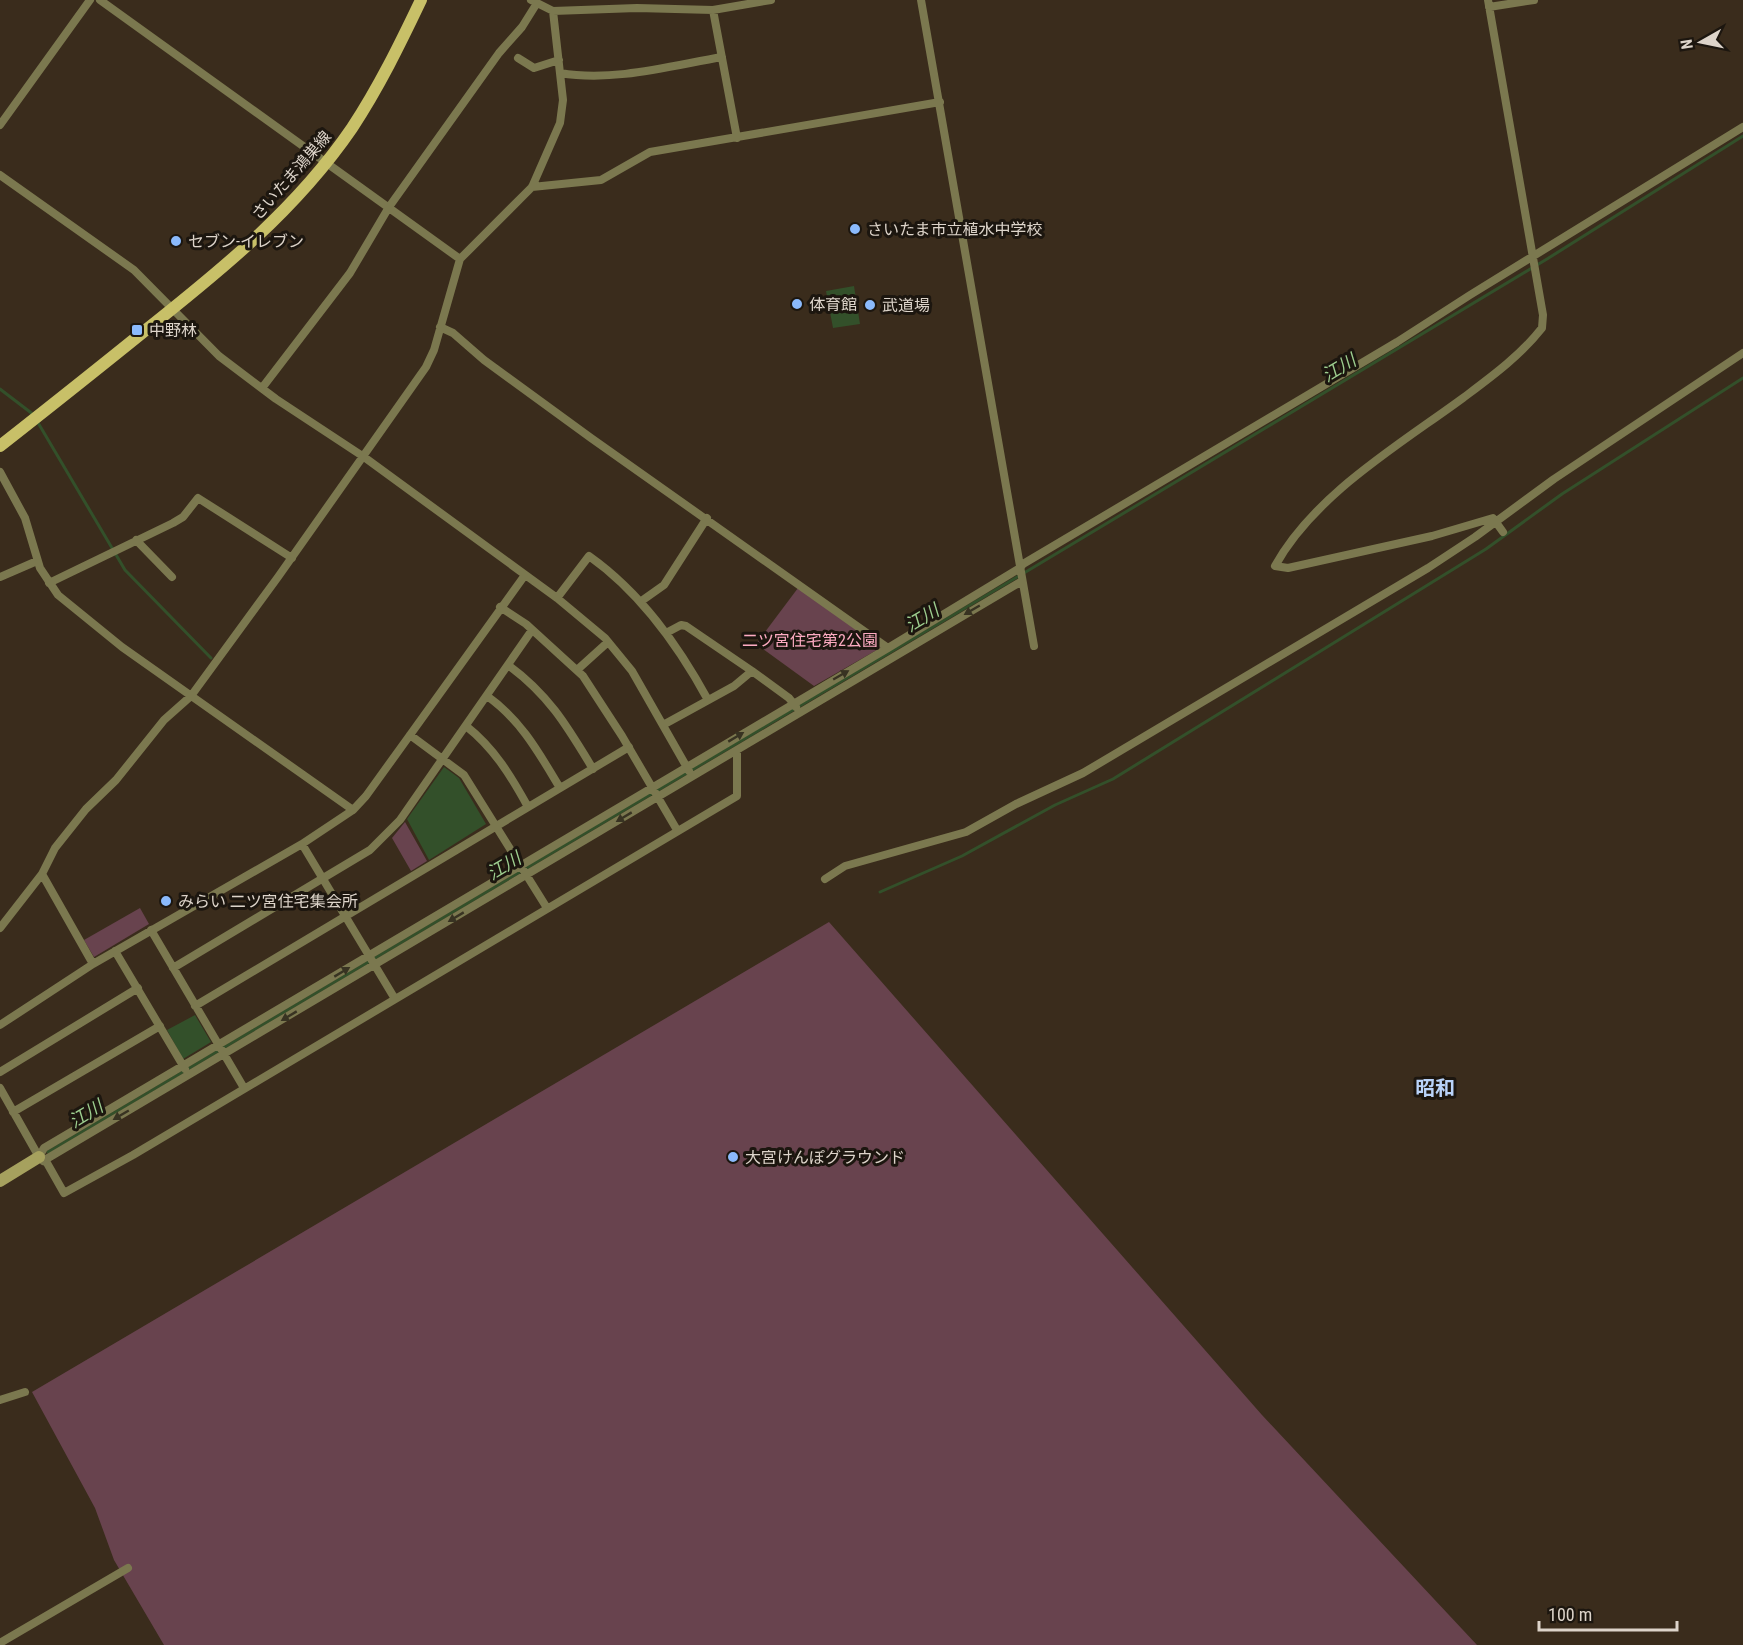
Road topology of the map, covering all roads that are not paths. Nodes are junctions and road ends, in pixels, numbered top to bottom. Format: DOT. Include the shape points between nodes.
graph roads {
  1 [pos="90,0"];
  2 [pos="100,0"];
  3 [pos="421,0"];
  4 [pos="771,0"];
  5 [pos="921,0"];
  6 [pos="1534,0"];
  7 [pos="534,1"];
  8 [pos="1489,4"];
  9 [pos="713,10"];
  10 [pos="553,11"];
  11 [pos="722,57"];
  12 [pos="518,58"];
  13 [pos="559,60"];
  14 [pos="560,73"];
  15 [pos="940,102"];
  16 [pos="0,125"];
  17 [pos="1743,127"];
  18 [pos="737,138"];
  19 [pos="327,161"];
  20 [pos="0,175"];
  21 [pos="532,187"];
  22 [pos="389,207"];
  23 [pos="460,259"];
  24 [pos="1533,259"];
  25 [pos="172,310"];
  26 [pos="440,327"];
  27 [pos="1743,353"];
  28 [pos="262,388"];
  29 [pos="0,446"];
  30 [pos="364,457"];
  31 [pos="0,472"];
  32 [pos="706,518"];
  33 [pos="1495,523"];
  34 [pos="1503,532"];
  35 [pos="136,540"];
  36 [pos="292,558"];
  37 [pos="37,561"];
  38 [pos="1021,574"];
  39 [pos="525,575"];
  40 [pos="0,577"];
  41 [pos="172,577"];
  42 [pos="49,583"];
  43 [pos="557,598"];
  44 [pos="640,602"];
  45 [pos="500,607"];
  46 [pos="532,630"];
  47 [pos="666,633"];
  48 [pos="608,642"];
  49 [pos="1034,646"];
  50 [pos="888,648"];
  51 [pos="508,665"];
  52 [pos="577,670"];
  53 [pos="752,671"];
  54 [pos="191,696"];
  55 [pos="487,696"];
  56 [pos="708,700"];
  57 [pos="796,708"];
  58 [pos="663,725"];
  59 [pos="466,726"];
  60 [pos="410,735"];
  61 [pos="628,747"];
  62 [pos="737,750"];
  63 [pos="443,759"];
  64 [pos="593,769"];
  65 [pos="689,772"];
  66 [pos="560,788"];
  67 [pos="655,792"];
  68 [pos="528,807"];
  69 [pos="353,810"];
  70 [pos="496,826"];
  71 [pos="677,830"];
  72 [pos="302,844"];
  73 [pos="524,870"];
  74 [pos="42,874"];
  75 [pos="323,878"];
  76 [pos="825,879"];
  77 [pos="547,908"];
  78 [pos="346,916"];
  79 [pos="0,928"];
  80 [pos="151,930"];
  81 [pos="116,951"];
  82 [pos="372,960"];
  83 [pos="93,964"];
  84 [pos="173,968"];
  85 [pos="138,988"];
  86 [pos="395,999"];
  87 [pos="195,1006"];
  88 [pos="0,1024"];
  89 [pos="160,1026"];
  90 [pos="221,1050"];
  91 [pos="186,1070"];
  92 [pos="0,1072"];
  93 [pos="0,1088"];
  94 [pos="244,1088"];
  95 [pos="14,1112"];
  96 [pos="41,1159"];
  97 [pos="0,1181"];
  98 [pos="25,1392"];
  99 [pos="0,1400"];
  100 [pos="128,1568"];
  101 [pos="0,1643"];
  1 -- 16 [label="street"];
  2 -- 19 [label="street"];
  3 -- 19 [label="main road, さいたま鴻巣線" via="376,91"];
  4 -- 9 [label="street"];
  5 -- 15 [label="street"];
  6 -- 8 [label="street"];
  7 -- 10 [label="street"];
  7 -- 22 [label="street" via="522,27"];
  8 -- 24 [label="street"];
  9 -- 10 [label="street"];
  9 -- 11 [label="street"];
  10 -- 13 [label="street"];
  11 -- 14 [label="street" via="635,72 581,76"];
  11 -- 18 [label="street"];
  12 -- 13 [label="street" via="534,68"];
  13 -- 14 [label="street"];
  14 -- 21 [label="street" via="560,123"];
  15 -- 18 [label="street"];
  15 -- 38 [label="street"];
  17 -- 24 [label="street"];
  18 -- 21 [label="street" via="650,152 601,180"];
  19 -- 22 [label="street"];
  19 -- 25 [label="main road, さいたま鴻巣線" via="265,231"];
  20 -- 25 [label="street" via="134,270"];
  21 -- 23 [label="street"];
  22 -- 23 [label="street"];
  22 -- 28 [label="street" via="350,273"];
  23 -- 26 [label="street"];
  24 -- 33 [label="street" via="1542,328 1496,374 1325,502 1275,566 1288,568 1432,536 1492,518"];
  24 -- 38 [label="street" via="1023,564"];
  25 -- 28 [label="street" via="219,356"];
  25 -- 29 [label="main road, さいたま鴻巣線"];
  26 -- 30 [label="street" via="426,367"];
  26 -- 32 [label="street"];
  27 -- 33 [label="street"];
  28 -- 30 [label="street"];
  30 -- 36 [label="street"];
  30 -- 39 [label="street"];
  31 -- 37 [label="street" via="25,518"];
  32 -- 44 [label="street" via="664,585"];
  32 -- 50 [label="street"];
  33 -- 34 [label="street"];
  33 -- 76 [label="street" via="1392,590 1098,765 966,832 845,866"];
  35 -- 36 [label="street" via="183,517 198,498"];
  35 -- 41 [label="street"];
  35 -- 42 [label="street"];
  36 -- 54 [label="street"];
  37 -- 40 [label="street"];
  37 -- 42 [label="street"];
  38 -- 49 [label="street"];
  38 -- 50 [label="street"];
  38 -- 57 [label="street, one-way"];
  39 -- 43 [label="street"];
  39 -- 45 [label="street"];
  42 -- 54 [label="street" via="58,595 122,647"];
  43 -- 44 [label="street" via="589,556"];
  43 -- 48 [label="street"];
  44 -- 47 [label="street"];
  45 -- 46 [label="street"];
  45 -- 60 [label="street"];
  46 -- 51 [label="street"];
  46 -- 52 [label="street"];
  47 -- 53 [label="street" via="686,626"];
  47 -- 56 [label="street"];
  48 -- 52 [label="street"];
  48 -- 58 [label="street" via="632,671"];
  57 -- 50 [label="street, one-way"];
  51 -- 55 [label="street"];
  51 -- 64 [label="street" via="555,708"];
  52 -- 61 [label="street"];
  53 -- 56 [label="street"];
  53 -- 57 [label="street"];
  54 -- 69 [label="street"];
  54 -- 74 [label="street" via="164,720 116,780 86,809 55,848"];
  55 -- 59 [label="street"];
  55 -- 66 [label="street" via="518,722"];
  56 -- 58 [label="street"];
  57 -- 62 [label="street"];
  65 -- 57 [label="street, one-way"];
  58 -- 65 [label="street"];
  59 -- 63 [label="street"];
  59 -- 68 [label="street" via="489,746"];
  60 -- 63 [label="street"];
  60 -- 69 [label="street"];
  61 -- 64 [label="street"];
  61 -- 67 [label="street"];
  62 -- 65 [label="street"];
  62 -- 71 [label="street" via="737,796"];
  63 -- 70 [label="street" via="464,775"];
  63 -- 75 [label="street" via="400,820 370,850"];
  64 -- 66 [label="street"];
  65 -- 67 [label="street"];
  66 -- 68 [label="street"];
  67 -- 71 [label="street"];
  67 -- 73 [label="street"];
  68 -- 70 [label="street"];
  69 -- 72 [label="street"];
  70 -- 73 [label="street"];
  70 -- 78 [label="street"];
  71 -- 77 [label="street"];
  72 -- 75 [label="street"];
  72 -- 80 [label="street"];
  73 -- 77 [label="street"];
  73 -- 82 [label="street"];
  74 -- 79 [label="street"];
  74 -- 83 [label="street"];
  75 -- 78 [label="street"];
  75 -- 84 [label="street"];
  77 -- 86 [label="street"];
  78 -- 82 [label="street"];
  78 -- 87 [label="street"];
  80 -- 81 [label="street"];
  80 -- 84 [label="street"];
  81 -- 83 [label="street"];
  81 -- 85 [label="street"];
  82 -- 86 [label="street"];
  82 -- 90 [label="street"];
  83 -- 88 [label="street"];
  84 -- 87 [label="street"];
  85 -- 89 [label="street"];
  85 -- 92 [label="street"];
  86 -- 94 [label="street"];
  87 -- 90 [label="street"];
  89 -- 91 [label="street"];
  89 -- 95 [label="street"];
  90 -- 91 [label="street"];
  90 -- 94 [label="street"];
  91 -- 96 [label="street" via="44,1148"];
  93 -- 95 [label="street"];
  94 -- 96 [label="street" via="64,1193"];
  95 -- 96 [label="street"];
  96 -- 97 [label="street"];
  98 -- 99 [label="street"];
  100 -- 101 [label="street"];
}
